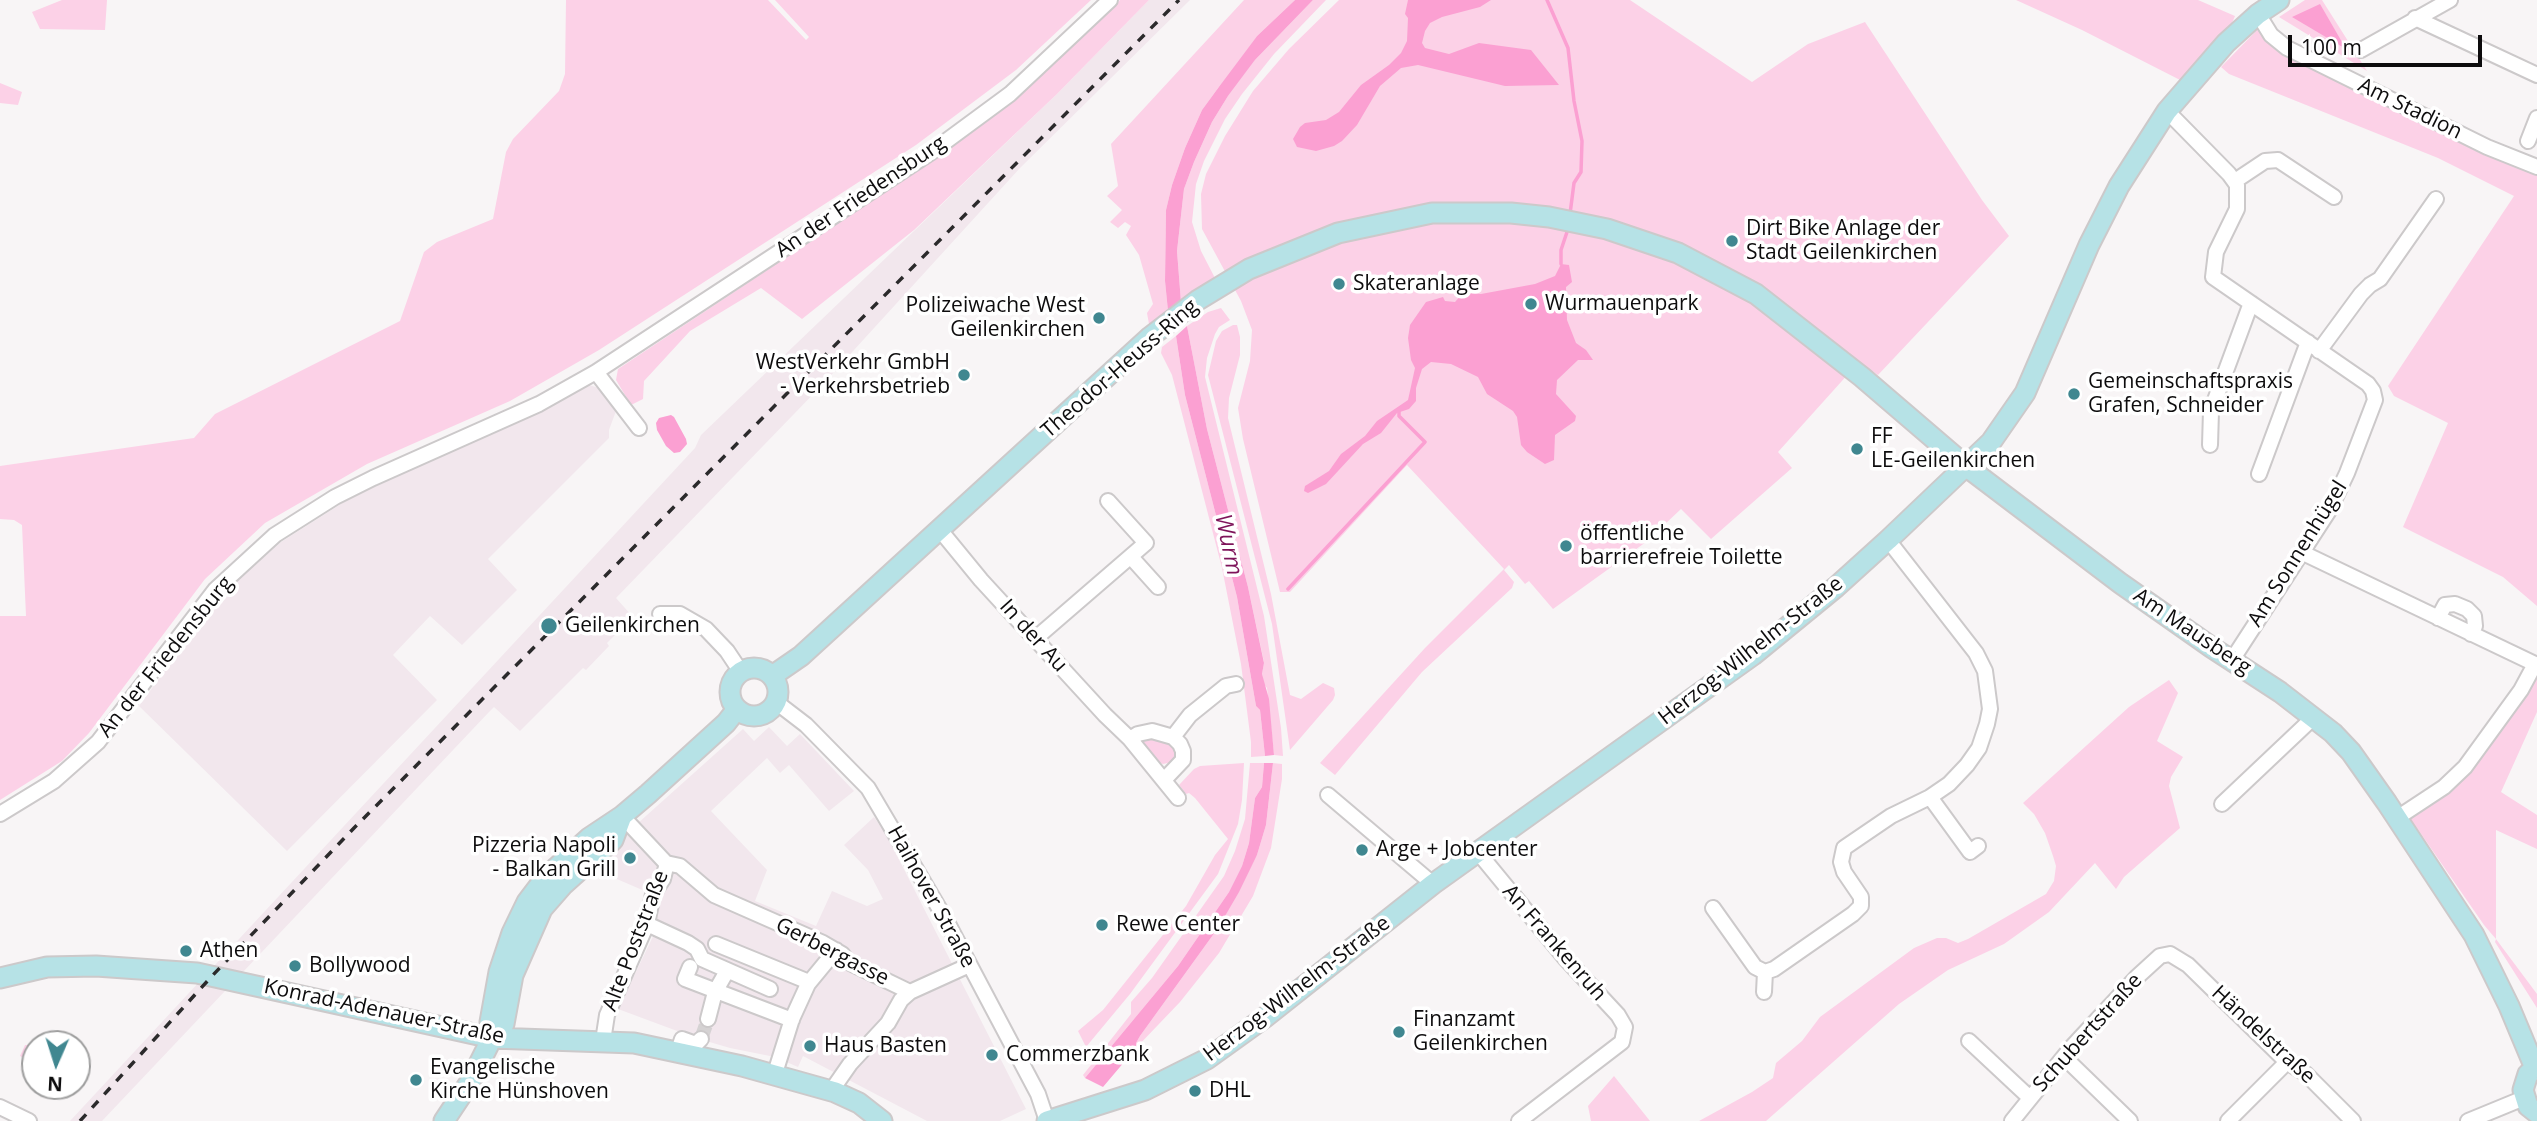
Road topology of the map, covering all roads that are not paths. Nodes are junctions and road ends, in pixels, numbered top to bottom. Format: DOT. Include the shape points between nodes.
graph roads {
  1 [pos="1110,0"];
  2 [pos="2279,0"];
  3 [pos="2450,0"];
  4 [pos="2258,14"];
  5 [pos="2415,18"];
  6 [pos="2361,50"];
  7 [pos="2537,75"];
  8 [pos="2167,111"];
  9 [pos="2537,118"];
  10 [pos="2528,141"];
  11 [pos="2537,167"];
  12 [pos="2235,181"];
  13 [pos="2334,197"];
  14 [pos="2435,198"];
  15 [pos="2251,303"];
  16 [pos="2313,346"];
  17 [pos="596,372"];
  18 [pos="639,428"];
  19 [pos="2210,445"];
  20 [pos="1967,467"];
  21 [pos="2259,474"];
  22 [pos="1108,501"];
  23 [pos="940,530"];
  24 [pos="1888,540"];
  25 [pos="2303,553"];
  26 [pos="1131,556"];
  27 [pos="1158,587"];
  28 [pos="660,614"];
  29 [pos="2438,618"];
  30 [pos="2471,634"];
  31 [pos="1036,638"];
  32 [pos="2232,660"];
  33 [pos="741,672"];
  34 [pos="772,676"];
  35 [pos="1236,684"];
  36 [pos="776,702"];
  37 [pos="737,709"];
  38 [pos="2314,717"];
  39 [pos="1173,737"];
  40 [pos="1130,739"];
  41 [pos="1164,780"];
  42 [pos="1328,795"];
  43 [pos="1930,797"];
  44 [pos="1178,798"];
  45 [pos="2222,804"];
  46 [pos="0,814"];
  47 [pos="622,816"];
  48 [pos="2397,818"];
  49 [pos="1978,846"];
  50 [pos="1477,851"];
  51 [pos="666,863"];
  52 [pos="1433,884"];
  53 [pos="1713,908"];
  54 [pos="647,924"];
  55 [pos="716,944"];
  56 [pos="836,950"];
  57 [pos="2170,954"];
  58 [pos="690,967"];
  59 [pos="965,967"];
  60 [pos="727,971"];
  61 [pos="1765,972"];
  62 [pos="0,978"];
  63 [pos="809,982"];
  64 [pos="770,989"];
  65 [pos="715,992"];
  66 [pos="910,992"];
  67 [pos="1764,992"];
  68 [pos="708,1019"];
  69 [pos="792,1020"];
  70 [pos="492,1038"];
  71 [pos="701,1039"];
  72 [pos="603,1041"];
  73 [pos="1969,1041"];
  74 [pos="680,1045"];
  75 [pos="2064,1057"];
  76 [pos="2287,1062"];
  77 [pos="2536,1067"];
  78 [pos="776,1070"];
  79 [pos="834,1087"];
  80 [pos="2030,1098"];
  81 [pos="2524,1098"];
  82 [pos="0,1107"];
  83 [pos="2537,1113"];
  84 [pos="29,1121"];
  85 [pos="444,1121"];
  86 [pos="882,1121"];
  87 [pos="1047,1121"];
  88 [pos="1519,1121"];
  89 [pos="2012,1121"];
  90 [pos="2130,1121"];
  91 [pos="2228,1121"];
  92 [pos="2353,1121"];
  93 [pos="2468,1121"];
  1 -- 17 [label="street, An der Friedensburg" via="1010,94 930,153"];
  2 -- 4 [label="main road, Herzog-Wilhelm-Straße"];
  3 -- 5 [label="street"];
  4 -- 8 [label="main road, Herzog-Wilhelm-Straße"];
  4 -- 11 [label="street, Am Stadion" via="2271,35 2287,48"];
  5 -- 6 [label="street"];
  5 -- 7 [label="street"];
  8 -- 12 [label="street"];
  8 -- 20 [label="main road, Herzog-Wilhelm-Straße" via="2119,186 2089,245 2025,393 1992,442"];
  9 -- 10 [label="street"];
  12 -- 13 [label="street" via="2265,161 2278,160"];
  12 -- 15 [label="street, Am Sonnenhügel" via="2237,209 2216,251 2212,275"];
  14 -- 16 [label="street" via="2380,279"];
  15 -- 16 [label="street, Am Sonnenhügel"];
  15 -- 19 [label="street" via="2211,411"];
  16 -- 21 [label="street"];
  16 -- 25 [label="street, Am Sonnenhügel" via="2368,384 2375,400 2330,509"];
  17 -- 18 [label="street"];
  17 -- 46 [label="street, An der Friedensburg" via="539,404 335,497 275,535 215,590 98,741 54,781"];
  20 -- 23 [label="main road, Theodor-Heuss-Ring" via="1756,294 1678,253 1607,229 1549,217 1432,213 1338,233 1249,269 1198,300"];
  20 -- 24 [label="main road, Herzog-Wilhelm-Straße"];
  20 -- 32 [label="main road, Am Mausberg" via="2120,583"];
  22 -- 26 [label="street" via="1146,543"];
  23 -- 31 [label="street, In der Au"];
  23 -- 34 [label="main road, Theodor-Heuss-Ring" via="801,656"];
  24 -- 43 [label="street" via="1976,653 1989,690 1990,709 1979,748 1956,778"];
  24 -- 50 [label="main road, Herzog-Wilhelm-Straße" via="1753,655"];
  25 -- 29 [label="street"];
  25 -- 32 [label="street, Am Sonnenhügel"];
  26 -- 27 [label="street"];
  26 -- 31 [label="street"];
  28 -- 33 [label="street" via="685,616 706,629"];
  29 -- 30 [label="street"];
  29 -- 30 [label="street" via="2445,605 2467,609 2474,616"];
  30 -- 48 [label="street" via="2535,664 2465,767"];
  31 -- 40 [label="street, In der Au"];
  32 -- 38 [label="main road, Am Mausberg"];
  33 -- 34 [label="main road" via="754,668"];
  33 -- 37 [label="main road" via="730,692"];
  34 -- 36 [label="main road" via="778,691"];
  35 -- 39 [label="street" via="1226,686 1190,715"];
  36 -- 37 [label="main road" via="758,716"];
  36 -- 87 [label="street, Haihover Straße" via="806,725 868,788 946,920 1038,1094"];
  37 -- 47 [label="main road"];
  38 -- 45 [label="street"];
  38 -- 48 [label="main road, Am Mausberg" via="2343,742"];
  39 -- 40 [label="street" via="1152,731"];
  39 -- 41 [label="street" via="1183,751 1183,760"];
  40 -- 41 [label="street, In der Au"];
  41 -- 44 [label="street, In der Au"];
  42 -- 52 [label="street"];
  43 -- 49 [label="street" via="1970,852"];
  43 -- 61 [label="street" via="1891,816 1844,848 1841,862 1861,897 1861,906"];
  47 -- 51 [label="street, Alte Poststraße"];
  47 -- 70 [label="main road" via="589,838 546,877 527,902 499,972 489,1022"];
  48 -- 77 [label="main road, Am Mausberg" via="2473,935"];
  50 -- 52 [label="main road, Herzog-Wilhelm-Straße"];
  50 -- 88 [label="street, An Frankenruh" via="1625,1027 1622,1042"];
  51 -- 54 [label="street, Alte Poststraße"];
  51 -- 56 [label="street, Gerbergasse" via="680,866 714,895"];
  52 -- 87 [label="main road, Herzog-Wilhelm-Straße" via="1207,1059 1144,1090"];
  53 -- 61 [label="street" via="1755,967"];
  54 -- 60 [label="street" via="688,943 702,959"];
  54 -- 72 [label="street, Alte Poststraße" via="607,1015"];
  55 -- 63 [label="street"];
  56 -- 63 [label="street"];
  56 -- 66 [label="street, Gerbergasse" via="848,962"];
  57 -- 75 [label="street, Schubertstraße" via="2151,964"];
  57 -- 76 [label="street, Händelstraße" via="2188,965"];
  58 -- 65 [label="street" via="685,979"];
  59 -- 66 [label="street, Gerbergasse"];
  60 -- 64 [label="street"];
  60 -- 65 [label="street"];
  61 -- 67 [label="street"];
  62 -- 70 [label="main road, Konrad-Adenauer-Straße" via="59,967 197,973"];
  63 -- 69 [label="street"];
  65 -- 68 [label="street"];
  65 -- 69 [label="street"];
  66 -- 79 [label="street"];
  69 -- 78 [label="street"];
  70 -- 72 [label="main road, Konrad-Adenauer-Straße"];
  70 -- 85 [label="main road"];
  71 -- 74 [label="street" via="696,1044 682,1039"];
  72 -- 86 [label="main road, Konrad-Adenauer-Straße" via="715,1060 835,1092"];
  73 -- 80 [label="street"];
  75 -- 80 [label="street, Schubertstraße"];
  75 -- 90 [label="street"];
  76 -- 91 [label="street"];
  76 -- 92 [label="street, Händelstraße" via="2306,1074"];
  77 -- 81 [label="main road" via="2524,1081"];
  80 -- 89 [label="street, Schubertstraße"];
  81 -- 83 [label="main road"];
  81 -- 93 [label="street"];
  82 -- 84 [label="street"];
}
